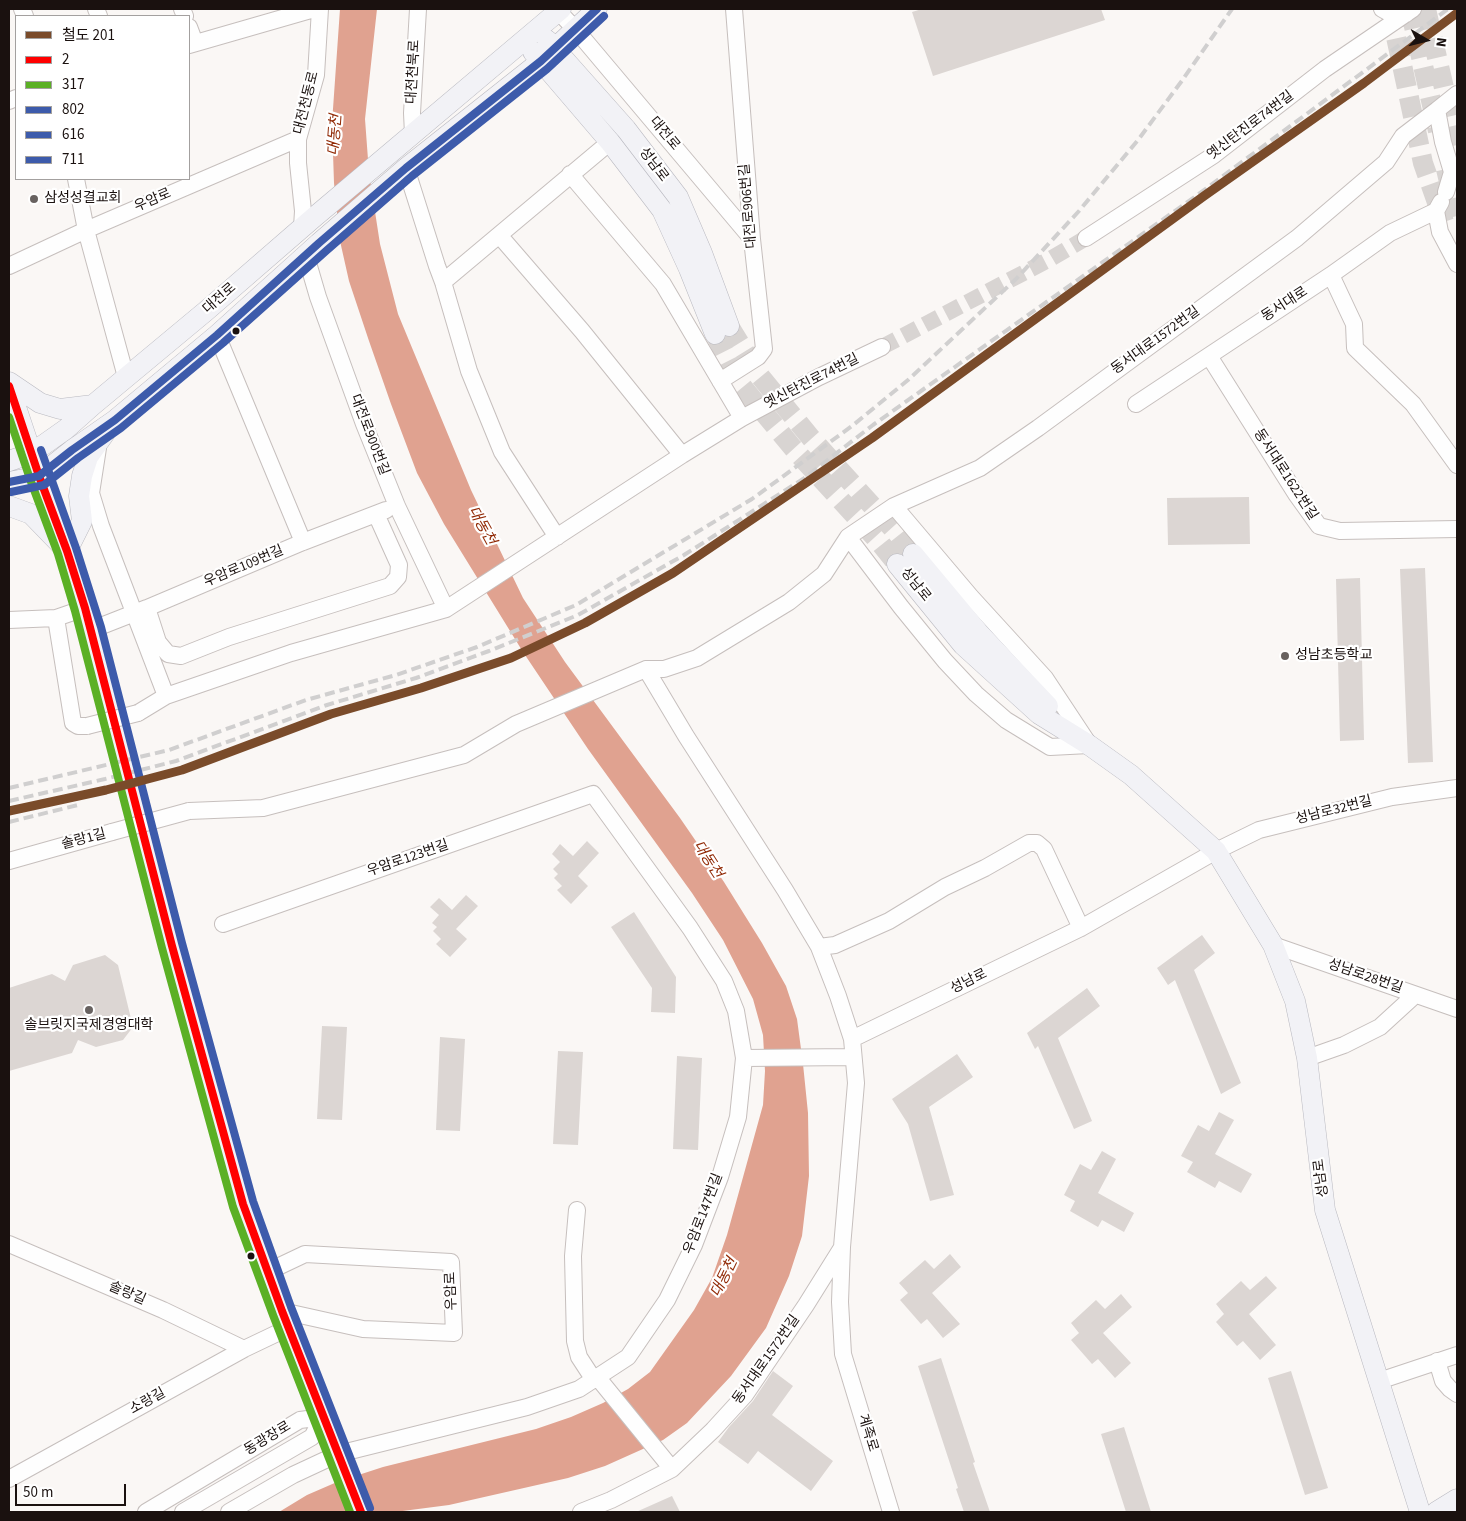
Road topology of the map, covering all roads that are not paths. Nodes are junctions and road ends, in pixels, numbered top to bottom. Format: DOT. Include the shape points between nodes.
graph roads {
  1 [pos="314,9"];
  2 [pos="320,9"];
  3 [pos="418,9"];
  4 [pos="597,9"];
  5 [pos="734,9"];
  6 [pos="1382,9"];
  7 [pos="560,10"];
  8 [pos="1410,11"];
  9 [pos="576,30"];
  10 [pos="531,35"];
  11 [pos="192,44"];
  12 [pos="548,55"];
  13 [pos="1457,94"];
  14 [pos="1437,110"];
  15 [pos="298,139"];
  16 [pos="406,140"];
  17 [pos="610,142"];
  18 [pos="406,168"];
  19 [pos="570,174"];
  20 [pos="76,180"];
  21 [pos="1453,181"];
  22 [pos="1436,211"];
  23 [pos="307,223"];
  24 [pos="86,230"];
  25 [pos="500,234"];
  26 [pos="1086,238"];
  27 [pos="752,239"];
  28 [pos="313,250"];
  29 [pos="1457,264"];
  30 [pos="9,266"];
  31 [pos="1331,275"];
  32 [pos="443,282"];
  33 [pos="216,336"];
  34 [pos="882,347"];
  35 [pos="1209,356"];
  36 [pos="126,377"];
  37 [pos="720,381"];
  38 [pos="9,382"];
  39 [pos="9,386"];
  40 [pos="1136,404"];
  41 [pos="93,405"];
  42 [pos="742,418"];
  43 [pos="115,420"];
  44 [pos="100,440"];
  45 [pos="32,453"];
  46 [pos="682,455"];
  47 [pos="9,461"];
  48 [pos="1457,465"];
  49 [pos="39,476"];
  50 [pos="9,482"];
  51 [pos="9,506"];
  52 [pos="397,506"];
  53 [pos="894,506"];
  54 [pos="376,514"];
  55 [pos="1457,529"];
  56 [pos="557,537"];
  57 [pos="848,537"];
  58 [pos="303,542"];
  59 [pos="67,551"];
  60 [pos="905,559"];
  61 [pos="85,608"];
  62 [pos="446,609"];
  63 [pos="140,611"];
  64 [pos="56,618"];
  65 [pos="9,620"];
  66 [pos="92,630"];
  67 [pos="639,671"];
  68 [pos="166,696"];
  69 [pos="1089,745"];
  70 [pos="1457,788"];
  71 [pos="593,794"];
  72 [pos="1216,851"];
  73 [pos="9,861"];
  74 [pos="223,924"];
  75 [pos="1081,928"];
  76 [pos="1273,945"];
  77 [pos="819,947"];
  78 [pos="1415,995"];
  79 [pos="1457,1009"];
  80 [pos="852,1039"];
  81 [pos="853,1057"];
  82 [pos="744,1058"];
  83 [pos="1307,1058"];
  84 [pos="577,1210"];
  85 [pos="9,1244"];
  86 [pos="842,1247"];
  87 [pos="267,1272"];
  88 [pos="285,1319"];
  89 [pos="244,1349"];
  90 [pos="1457,1355"];
  91 [pos="1437,1361"];
  92 [pos="598,1380"];
  93 [pos="1379,1381"];
  94 [pos="1457,1394"];
  95 [pos="323,1417"];
  96 [pos="338,1454"];
  97 [pos="672,1469"];
  98 [pos="9,1479"];
  99 [pos="1457,1499"];
  100 [pos="146,1512"];
  101 [pos="183,1512"];
  102 [pos="229,1512"];
  103 [pos="361,1512"];
  104 [pos="580,1512"];
  105 [pos="891,1512"];
  106 [pos="1420,1512"];
  107 [pos="1436,1512"];
  1 -- 11 [label="street"];
  2 -- 15 [label="street, 대전천동로" via="316,75"];
  3 -- 16 [label="street, 대전천북로" via="412,113"];
  4 -- 9 [label="main road"];
  5 -- 27 [label="street, 대전로906번길"];
  6 -- 8 [label="street" via="1391,14"];
  7 -- 9 [label="street, 대전로"];
  7 -- 10 [label="main road, 대전로"];
  8 -- 26 [label="street, 옛신탄진로74번길" via="1325,69 1214,155"];
  9 -- 12 [label="main road"];
  9 -- 27 [label="street, 대전로"];
  10 -- 12 [label="main road, 성남로"];
  10 -- 16 [label="main road, 대전로"];
  12 -- 17 [label="main road, 성남로"];
  12 -- 17 [label="main road, 성남로" via="626,129 678,197 702,253 722,330 662,210"];
  12 -- 18 [label="main road"];
  13 -- 14 [label="street, 동서대로1572번길"];
  14 -- 21 [label="street"];
  14 -- 53 [label="street, 동서대로1572번길" via="1403,136 1386,162 1296,238 1038,428 980,468"];
  15 -- 23 [label="street, 대전천동로" via="303,211"];
  15 -- 24 [label="street, 우암로"];
  16 -- 23 [label="main road, 대전로"];
  17 -- 19 [label="street"];
  18 -- 28 [label="main road, 대전로"];
  18 -- 32 [label="street"];
  19 -- 25 [label="street"];
  19 -- 37 [label="street" via="663,284"];
  20 -- 24 [label="street"];
  21 -- 22 [label="street"];
  22 -- 29 [label="street" via="1440,232"];
  22 -- 31 [label="street, 동서대로" via="1390,233"];
  23 -- 36 [label="main road, 대전로"];
  24 -- 30 [label="street, 우암로"];
  24 -- 36 [label="street"];
  25 -- 32 [label="street"];
  25 -- 46 [label="street"];
  27 -- 37 [label="street, 대전로906번길" via="764,349 758,357"];
  28 -- 33 [label="main road, 대전로"];
  28 -- 52 [label="street, 대전로900번길" via="318,297"];
  31 -- 35 [label="street, 동서대로"];
  31 -- 48 [label="street" via="1354,324 1355,348 1413,404"];
  32 -- 56 [label="street" via="469,371 502,452"];
  33 -- 43 [label="main road, 대전로"];
  33 -- 58 [label="street, 대전로"];
  34 -- 42 [label="street, 옛신탄진로74번길"];
  35 -- 40 [label="street, 동서대로"];
  35 -- 55 [label="street, 동서대로1622번길" via="1318,526 1340,531"];
  36 -- 41 [label="main road, 대전로"];
  37 -- 42 [label="street"];
  38 -- 41 [label="main road" via="40,403 60,409"];
  39 -- 45 [label="main road"];
  41 -- 45 [label="main road, 대전로"];
  42 -- 46 [label="street"];
  43 -- 44 [label="main road"];
  43 -- 49 [label="main road, 대전로"];
  44 -- 59 [label="main road" via="88,457 82,476 79,496 82,521"];
  44 -- 63 [label="street" via="91,493 101,526"];
  45 -- 47 [label="main road, 대전로"];
  45 -- 49 [label="main road"];
  46 -- 56 [label="street"];
  49 -- 50 [label="main road, 대전로"];
  49 -- 59 [label="main road"];
  51 -- 59 [label="main road" via="31,514"];
  52 -- 54 [label="street, 우암로109번길"];
  52 -- 62 [label="street, 대전로900번길"];
  53 -- 57 [label="street, 동서대로1572번길"];
  53 -- 69 [label="street" via="1045,678"];
  54 -- 58 [label="street, 우암로109번길"];
  54 -- 63 [label="street" via="399,565 398,577 390,586 229,637 181,656 168,654"];
  56 -- 62 [label="street"];
  57 -- 67 [label="street, 솔랑1길" via="824,574 789,602 697,658 664,669"];
  57 -- 69 [label="street" via="945,661 1006,720 1050,746"];
  58 -- 63 [label="street, 우암로109번길"];
  59 -- 61 [label="main road"];
  60 -- 69 [label="main road, 성남로"];
  61 -- 64 [label="street"];
  61 -- 66 [label="main road"];
  62 -- 68 [label="street" via="291,653"];
  63 -- 66 [label="street, 우암로109번길"];
  63 -- 68 [label="street"];
  64 -- 65 [label="street"];
  64 -- 68 [label="street, bridge" via="73,723 87,726 138,712"];
  66 -- 87 [label="main road" via="196,1037 243,1204"];
  67 -- 73 [label="street, 솔랑1길, bridge" via="516,724 464,755 263,808 189,811"];
  67 -- 77 [label="street, 계족로" via="686,736"];
  69 -- 72 [label="main road, 성남로" via="1131,775"];
  70 -- 72 [label="street, 성남로32번길" via="1392,797 1258,830"];
  71 -- 74 [label="street, 우암로123번길"];
  71 -- 82 [label="street, 우암로147번길" via="690,928 724,981 736,1011"];
  72 -- 75 [label="street, 성남로"];
  72 -- 76 [label="main road, 성남로"];
  75 -- 77 [label="street" via="1044,848 1037,843 1029,843 888,921 835,945"];
  75 -- 80 [label="street, 성남로"];
  76 -- 78 [label="street, 성남로28번길"];
  76 -- 83 [label="main road, 성남로" via="1295,1001"];
  77 -- 80 [label="street, 계족로"];
  78 -- 79 [label="street, 성남로28번길"];
  78 -- 83 [label="street" via="1380,1027"];
  80 -- 81 [label="street, 계족로"];
  81 -- 82 [label="street"];
  81 -- 86 [label="street, 계족로" via="856,1083"];
  82 -- 92 [label="street, 우암로147번길" via="738,1117 694,1245 667,1300 628,1356"];
  83 -- 93 [label="main road, 성남로" via="1325,1210"];
  84 -- 92 [label="street" via="573,1256 575,1341 579,1357"];
  85 -- 89 [label="street, 솔랑길" via="163,1310"];
  86 -- 97 [label="street, 동서대로1572번길" via="745,1395"];
  86 -- 105 [label="street, 계족로" via="840,1302 843,1354"];
  87 -- 88 [label="main road"];
  87 -- 88 [label="street, 우암로" via="305,1254 451,1262 454,1333 362,1329"];
  88 -- 89 [label="street, 소랑길"];
  88 -- 95 [label="main road"];
  89 -- 98 [label="street, 소랑길"];
  90 -- 91 [label="street"];
  91 -- 93 [label="street"];
  91 -- 94 [label="street" via="1443,1380"];
  92 -- 96 [label="street, 우암로147번길" via="527,1407"];
  92 -- 97 [label="street"];
  93 -- 106 [label="main road, 성남로"];
  95 -- 96 [label="main road"];
  95 -- 100 [label="street, 동광장로" via="300,1420"];
  95 -- 101 [label="street, 동광장로" via="312,1437"];
  96 -- 102 [label="street, 우암로147번길" via="293,1475"];
  96 -- 103 [label="main road"];
  97 -- 104 [label="street, 동서대로1572번길"];
  99 -- 107 [label="main road"];
}
